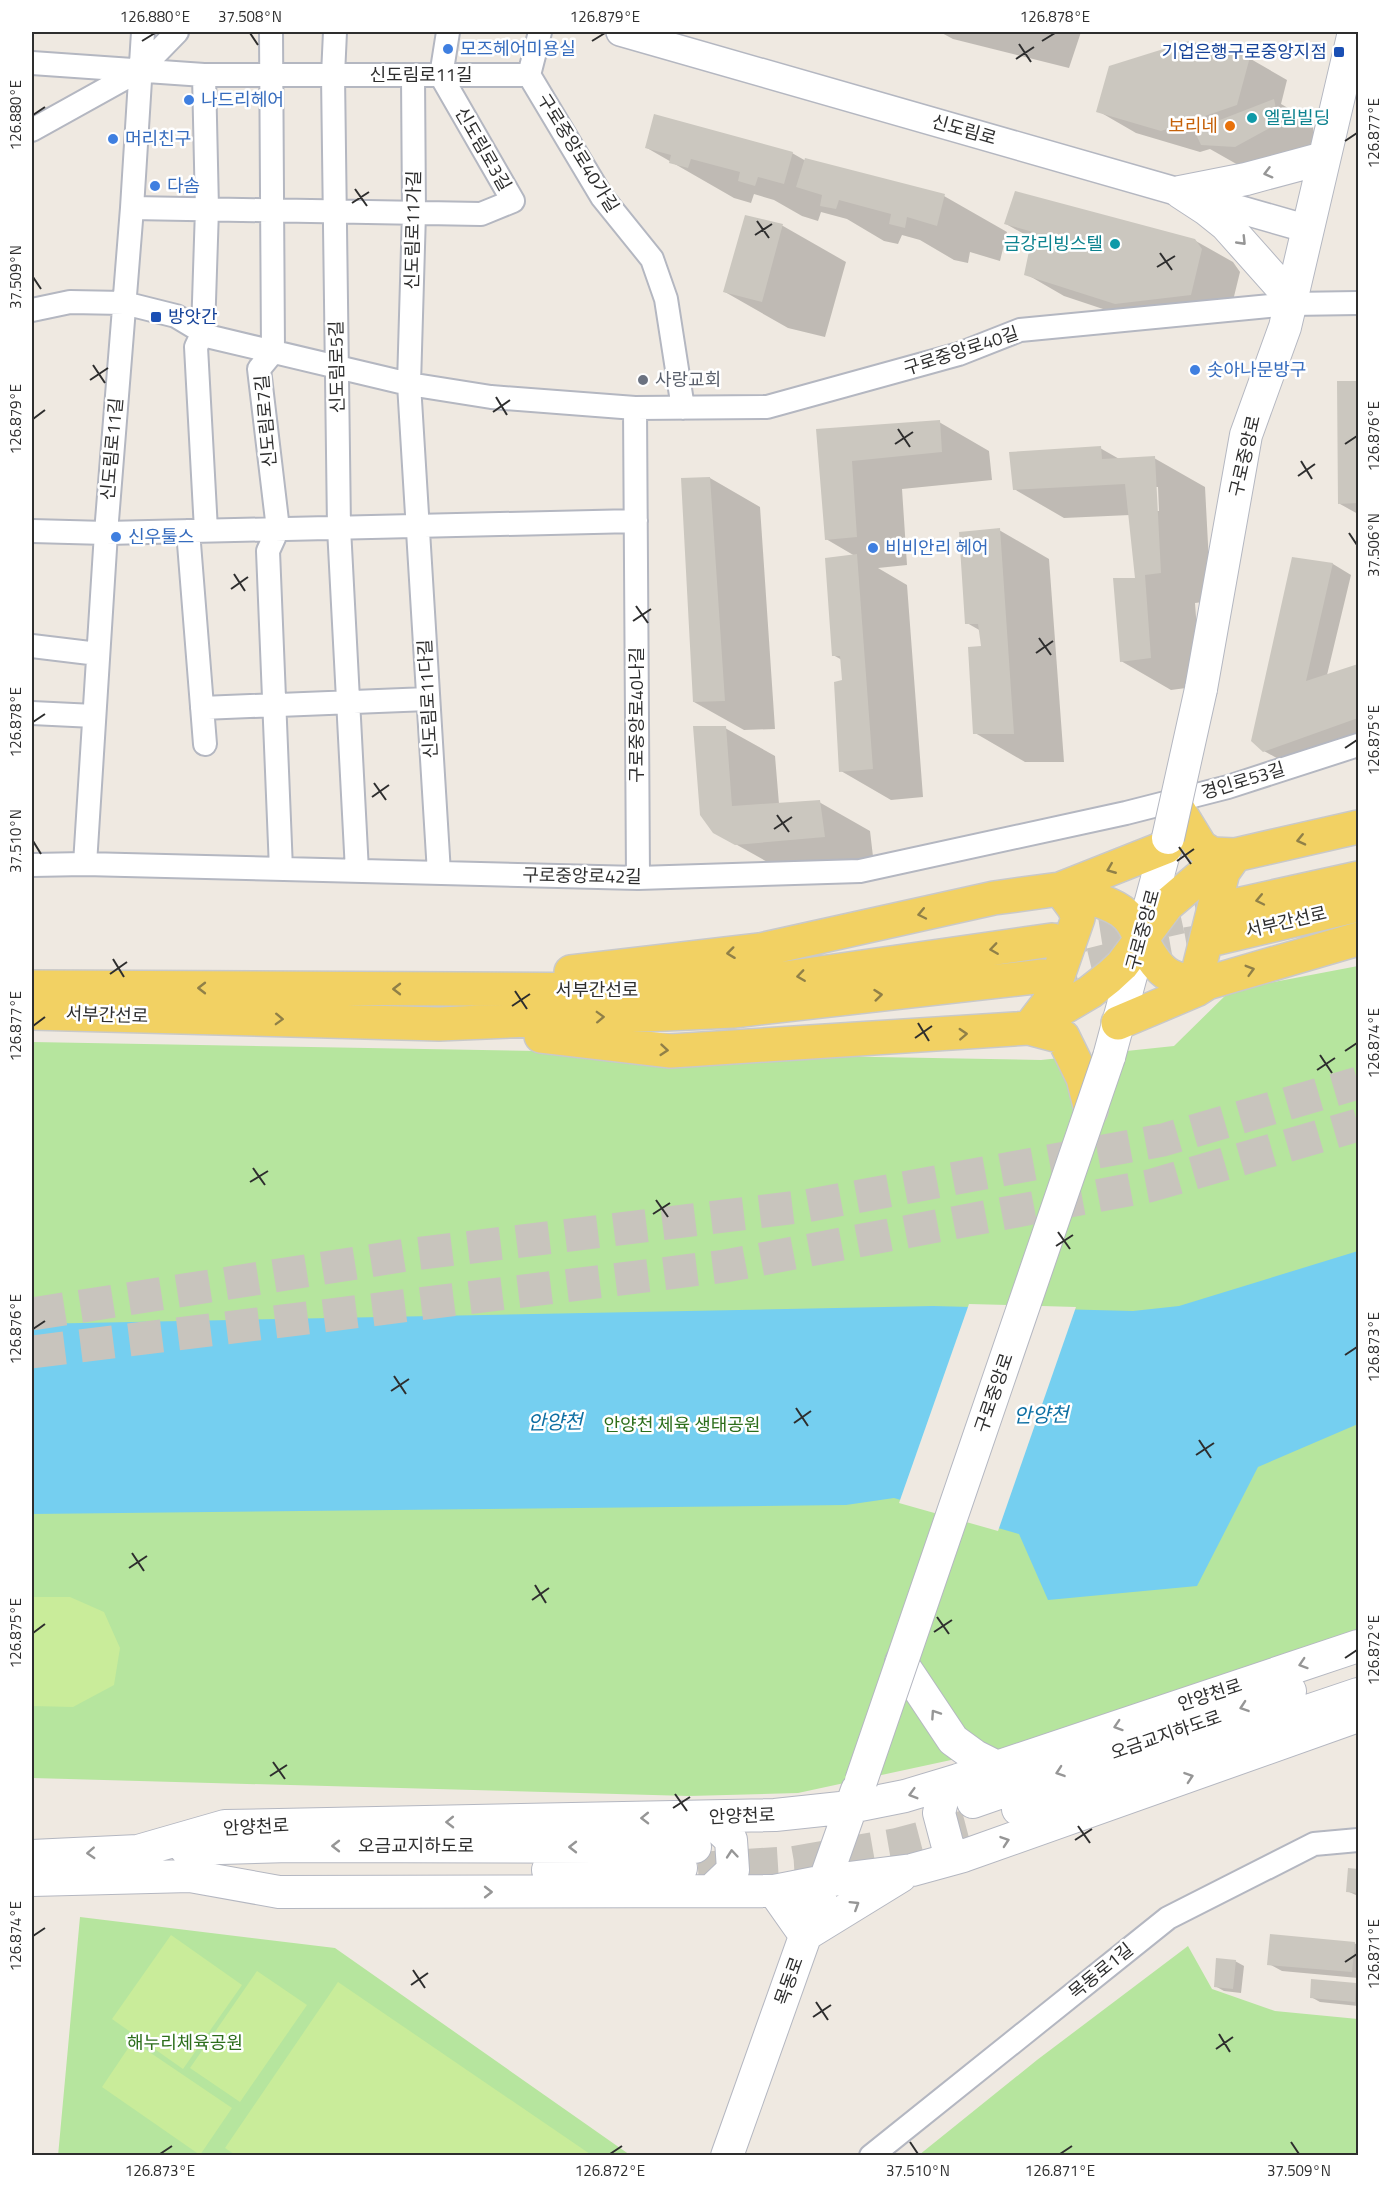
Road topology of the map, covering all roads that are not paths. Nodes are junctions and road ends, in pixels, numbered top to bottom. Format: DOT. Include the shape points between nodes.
graph roads {
  1 [pos="143,32"];
  2 [pos="177,32"];
  3 [pos="271,32"];
  4 [pos="335,32"];
  5 [pos="448,32"];
  6 [pos="540,32"];
  7 [pos="620,32"];
  8 [pos="1354,32"];
  9 [pos="32,63"];
  10 [pos="140,70"];
  11 [pos="204,75"];
  12 [pos="271,75"];
  13 [pos="333,75"];
  14 [pos="529,75"];
  15 [pos="413,76"];
  16 [pos="441,76"];
  17 [pos="32,130"];
  18 [pos="1324,158"];
  19 [pos="1180,192"];
  20 [pos="132,208"];
  21 [pos="207,209"];
  22 [pos="272,210"];
  23 [pos="335,212"];
  24 [pos="414,213"];
  25 [pos="1308,229"];
  26 [pos="1291,301"];
  27 [pos="124,303"];
  28 [pos="1359,303"];
  29 [pos="32,310"];
  30 [pos="203,332"];
  31 [pos="273,351"];
  32 [pos="337,367"];
  33 [pos="409,384"];
  34 [pos="635,408"];
  35 [pos="683,408"];
  36 [pos="636,521"];
  37 [pos="418,526"];
  38 [pos="339,528"];
  39 [pos="278,529"];
  40 [pos="32,531"];
  41 [pos="197,531"];
  42 [pos="106,533"];
  43 [pos="32,646"];
  44 [pos="98,654"];
  45 [pos="428,699"];
  46 [pos="349,702"];
  47 [pos="275,704"];
  48 [pos="202,708"];
  49 [pos="32,713"];
  50 [pos="94,716"];
  51 [pos="205,744"];
  52 [pos="1359,745"];
  53 [pos="1176,806"];
  54 [pos="1126,813"];
  55 [pos="1359,827"];
  56 [pos="1167,843"];
  57 [pos="1235,855"];
  58 [pos="85,864"];
  59 [pos="32,865"];
  60 [pos="281,869"];
  61 [pos="357,871"];
  62 [pos="439,873"];
  63 [pos="638,878"];
  64 [pos="1359,878"];
  65 [pos="1060,889"];
  66 [pos="1359,905"];
  67 [pos="1232,906"];
  68 [pos="1141,939"];
  69 [pos="1214,939"];
  70 [pos="1359,939"];
  71 [pos="1052,940"];
  72 [pos="1043,976"];
  73 [pos="1207,983"];
  74 [pos="32,987"];
  75 [pos="431,989"];
  76 [pos="32,1013"];
  77 [pos="1118,1023"];
  78 [pos="439,1024"];
  79 [pos="1029,1028"];
  80 [pos="1091,1110"];
  81 [pos="1359,1646"];
  82 [pos="902,1662"];
  83 [pos="1359,1667"];
  84 [pos="1359,1694"];
  85 [pos="1359,1716"];
  86 [pos="976,1785"];
  87 [pos="856,1794"];
  88 [pos="707,1817"];
  89 [pos="1359,1839"];
  90 [pos="138,1851"];
  91 [pos="32,1856"];
  92 [pos="963,1856"];
  93 [pos="701,1869"];
  94 [pos="912,1870"];
  95 [pos="32,1880"];
  96 [pos="825,1881"];
  97 [pos="774,1891"];
  98 [pos="805,1935"];
  99 [pos="727,2156"];
  100 [pos="871,2156"];
  1 -- 10 [label="street, 신도림로11길"];
  2 -- 10 [label="street"];
  3 -- 12 [label="street, 신도림로7길"];
  4 -- 13 [label="street, 신도림로5길"];
  5 -- 16 [label="street"];
  6 -- 14 [label="street, 구로중앙로40가길"];
  7 -- 19 [label="street, 신도림로"];
  8 -- 18 [label="main road, 구로중앙로"];
  9 -- 10 [label="street, 신도림로11길"];
  10 -- 11 [label="street, 신도림로11길"];
  10 -- 17 [label="street"];
  10 -- 20 [label="street, 신도림로11길"];
  11 -- 12 [label="street, 신도림로11길"];
  11 -- 21 [label="street"];
  12 -- 13 [label="street, 신도림로11길"];
  12 -- 22 [label="street, 신도림로7길"];
  13 -- 15 [label="street, 신도림로11길"];
  13 -- 23 [label="street, 신도림로5길"];
  14 -- 16 [label="street, 신도림로11길"];
  14 -- 35 [label="street, 구로중앙로40가길" via="602,197 652,259 666,299"];
  15 -- 16 [label="street, 신도림로11길"];
  15 -- 24 [label="street, 신도림로11가길"];
  16 -- 24 [label="street, 신도림로3길" via="513,201 481,214"];
  18 -- 19 [label="main road, one-way"];
  18 -- 25 [label="main road, 구로중앙로"];
  19 -- 25 [label="street, 신도림로"];
  19 -- 26 [label="main road, one-way" via="1226,225"];
  20 -- 21 [label="street"];
  20 -- 27 [label="street, 신도림로11길"];
  21 -- 22 [label="street"];
  21 -- 30 [label="street"];
  22 -- 23 [label="street"];
  22 -- 31 [label="street, 신도림로7길"];
  23 -- 24 [label="street"];
  23 -- 32 [label="street, 신도림로5길"];
  24 -- 33 [label="street, 신도림로11가길"];
  25 -- 26 [label="main road, 구로중앙로"];
  26 -- 28 [label="street, 구로중앙로40길"];
  26 -- 35 [label="street, 구로중앙로40길" via="1020,330 959,354 767,407"];
  26 -- 53 [label="main road, 구로중앙로, bridge" via="1246,435"];
  27 -- 29 [label="street" via="70,302"];
  27 -- 30 [label="street" via="176,316"];
  27 -- 42 [label="street, 신도림로11길"];
  30 -- 31 [label="street"];
  30 -- 41 [label="street" via="196,347"];
  31 -- 32 [label="street"];
  31 -- 39 [label="street, 신도림로7길" via="259,369"];
  32 -- 33 [label="street"];
  32 -- 38 [label="street, 신도림로5길"];
  33 -- 34 [label="street" via="491,397"];
  33 -- 37 [label="street, 신도림로11다길"];
  34 -- 35 [label="street, 구로중앙로40길"];
  34 -- 36 [label="street, 구로중앙로40나길"];
  36 -- 37 [label="street"];
  36 -- 63 [label="street, 구로중앙로40나길"];
  37 -- 38 [label="street"];
  37 -- 45 [label="street, 신도림로11다길"];
  38 -- 39 [label="street"];
  38 -- 46 [label="street, 신도림로5길"];
  39 -- 41 [label="street"];
  39 -- 47 [label="street, 신도림로7길" via="268,551"];
  40 -- 42 [label="street"];
  41 -- 42 [label="street"];
  41 -- 48 [label="street"];
  42 -- 44 [label="street, 신도림로11길"];
  43 -- 44 [label="street"];
  44 -- 50 [label="street, 신도림로11길"];
  45 -- 46 [label="street"];
  45 -- 62 [label="street, 신도림로11다길"];
  46 -- 47 [label="street"];
  46 -- 61 [label="street, 신도림로5길"];
  47 -- 48 [label="street"];
  47 -- 60 [label="street, 신도림로7길"];
  48 -- 51 [label="street"];
  49 -- 50 [label="street"];
  50 -- 58 [label="street, 신도림로11길"];
  52 -- 54 [label="street, 경인로53길" via="1228,787"];
  53 -- 56 [label="main road, 구로중앙로, bridge"];
  53 -- 57 [label="main road" via="1201,847 1212,854"];
  54 -- 63 [label="street, 구로중앙로42길" via="860,871"];
  55 -- 57 [label="main road, one-way"];
  56 -- 65 [label="main road, one-way"];
  56 -- 68 [label="main road, 구로중앙로"];
  57 -- 68 [label="main road" via="1183,890"];
  57 -- 73 [label="main road" via="1223,872 1199,968 1199,976"];
  58 -- 59 [label="street, 구로중앙로42길"];
  58 -- 60 [label="street, 구로중앙로42길"];
  60 -- 61 [label="street, 구로중앙로42길"];
  61 -- 62 [label="street, 구로중앙로42길"];
  62 -- 63 [label="street, 구로중앙로42길"];
  64 -- 67 [label="main road, 서부간선로, one-way"];
  65 -- 68 [label="main road" via="1121,911 1132,921"];
  65 -- 75 [label="main road, one-way" via="994,898 760,950"];
  65 -- 79 [label="main road" via="1078,918 1049,1002"];
  66 -- 69 [label="main road, 서부간선로"];
  68 -- 73 [label="main road" via="1160,970 1183,982"];
  68 -- 77 [label="main road, 구로중앙로"];
  68 -- 79 [label="main road" via="1109,977"];
  73 -- 70 [label="main road, one-way"];
  71 -- 75 [label="main road, 서부간선로, one-way" via="730,986 640,990"];
  78 -- 72 [label="main road, 서부간선로, one-way" via="733,1011"];
  73 -- 77 [label="main road"];
  75 -- 74 [label="main road, 서부간선로, one-way"];
  76 -- 78 [label="main road, 서부간선로, one-way"];
  77 -- 80 [label="main road, 구로중앙로, bridge"];
  78 -- 79 [label="main road, one-way" via="671,1051"];
  79 -- 80 [label="main road" via="1063,1036 1083,1078"];
  80 -- 82 [label="main road, 구로중앙로, bridge"];
  81 -- 86 [label="main road, 안양천로, one-way"];
  86 -- 82 [label="main road, one-way" via="953,1740"];
  82 -- 87 [label="main road, 구로중앙로, bridge"];
  83 -- 86 [label="main road, 오금교지하도로, one-way"];
  84 -- 86 [label="main road, 오금교지하도로"];
  92 -- 85 [label="main road, one-way"];
  86 -- 87 [label="main road, 안양천로, one-way" via="905,1796"];
  86 -- 92 [label="main road" via="943,1797 939,1814 948,1847"];
  87 -- 88 [label="main road, 안양천로" via="775,1815"];
  87 -- 96 [label="main road, 목동로"];
  88 -- 90 [label="main road, 안양천로, one-way" via="225,1826"];
  93 -- 88 [label="main road, one-way" via="733,1869 731,1840"];
  89 -- 100 [label="street, 목동로1길" via="1314,1844 1168,1918"];
  90 -- 91 [label="main road, 안양천로, one-way"];
  93 -- 90 [label="main road, 오금교지하도로, one-way" via="290,1846"];
  92 -- 94 [label="main road"];
  95 -- 93 [label="main road, one-way" via="190,1876 279,1892"];
  93 -- 97 [label="main road"];
  94 -- 96 [label="main road"];
  98 -- 94 [label="main road, one-way"];
  96 -- 97 [label="main road"];
  96 -- 98 [label="main road, 목동로"];
  97 -- 98 [label="main road"];
  98 -- 99 [label="main road, 목동로"];
}
